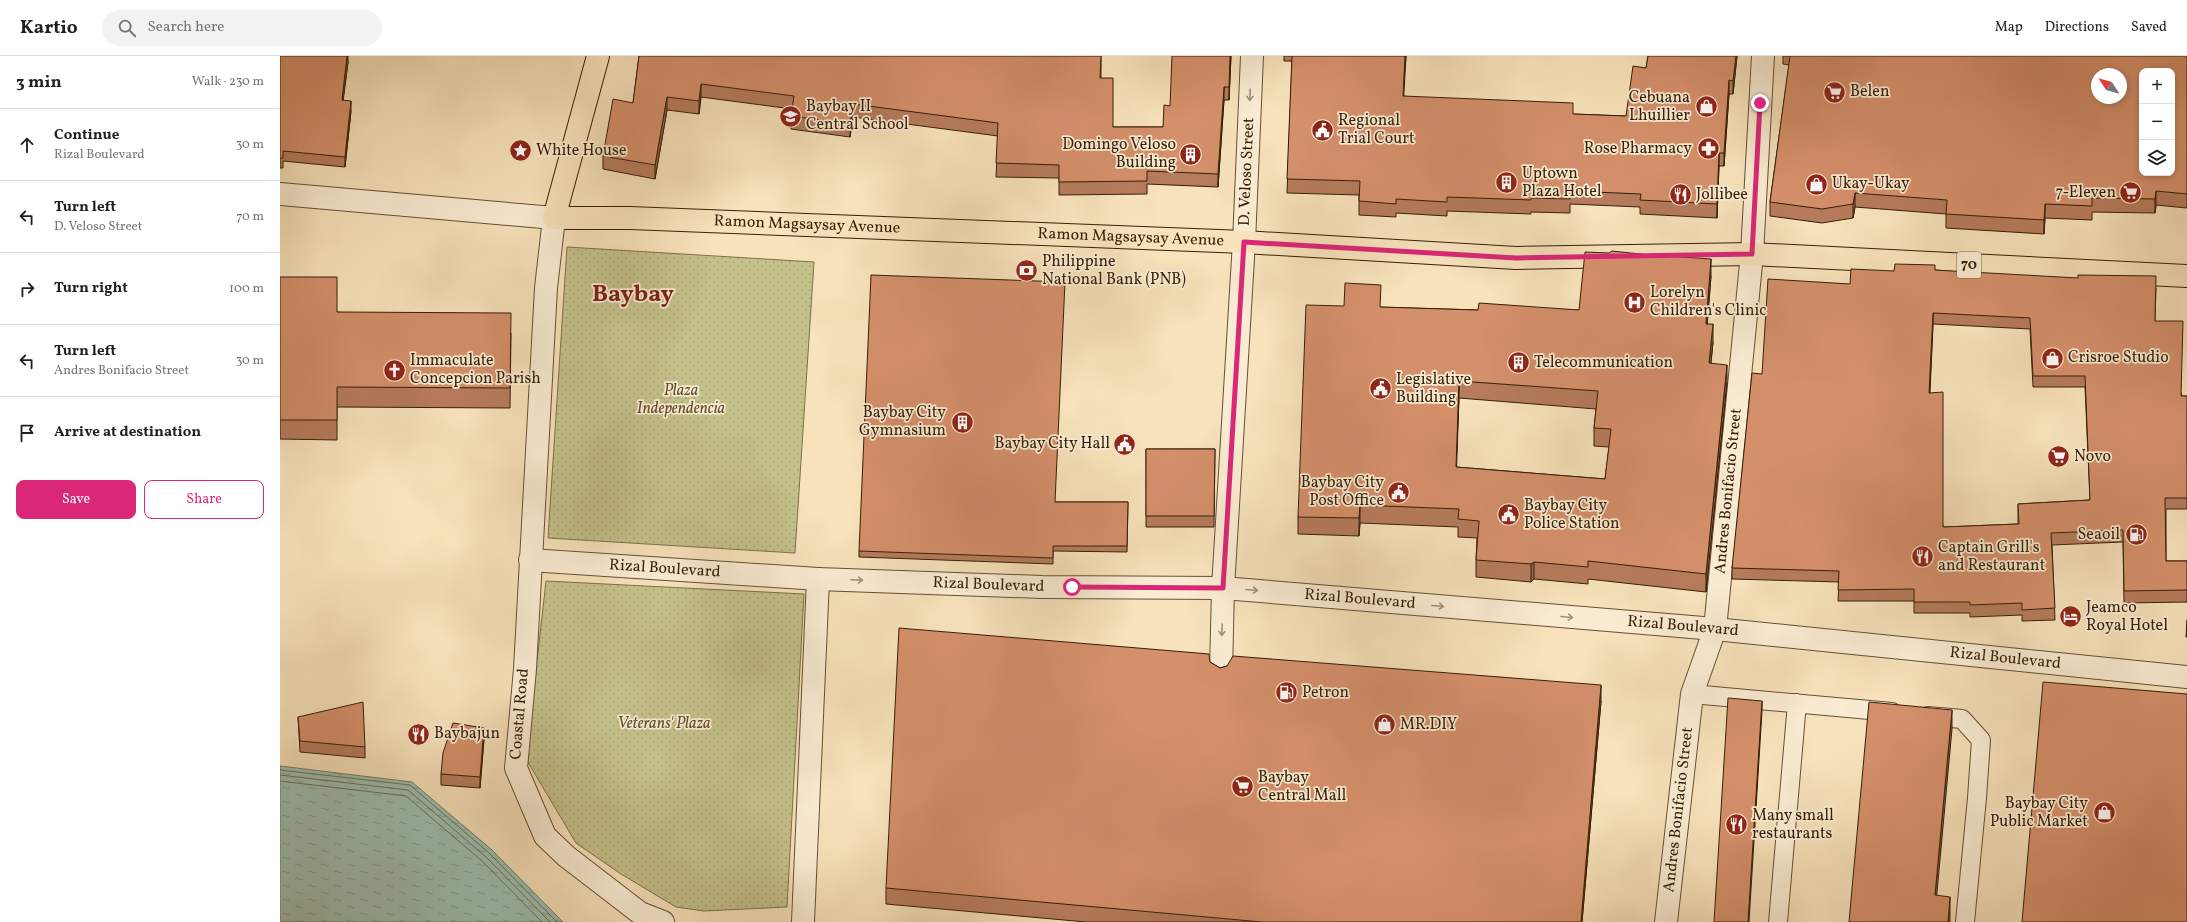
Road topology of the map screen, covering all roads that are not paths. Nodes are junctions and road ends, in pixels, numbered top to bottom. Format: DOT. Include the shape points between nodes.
graph roads {
  1 [pos="598,56"];
  2 [pos="1252,56"];
  3 [pos="1763,56"];
  4 [pos="280,194"];
  5 [pos="554,218"];
  6 [pos="1244,242"];
  7 [pos="1752,254"];
  8 [pos="2187,276"];
  9 [pos="530,560"];
  10 [pos="818,579"];
  11 [pos="1223,588"];
  12 [pos="1714,629"];
  13 [pos="1221,671"];
  14 [pos="2187,677"];
  15 [pos="1692,694"];
  16 [pos="1797,703"];
  17 [pos="663,922"];
  18 [pos="803,922"];
  19 [pos="1666,922"];
  20 [pos="1778,922"];
  21 [pos="1965,922"];
  1 -- 5 [label="main road"];
  2 -- 6 [label="street, D. Veloso Street, one-way"];
  3 -- 7 [label="street, Andres Bonifacio Street"];
  4 -- 5 [label="street"];
  5 -- 6 [label="main road, Ramon Magsaysay Avenue / 70" via="630,218"];
  5 -- 9 [label="street, Coastal Road" via="546,288"];
  6 -- 7 [label="main road, Ramon Magsaysay Avenue / 70" via="1516,258"];
  6 -- 11 [label="street, D. Veloso Street"];
  7 -- 8 [label="main road, Ramon Magsaysay Avenue / 70"];
  7 -- 12 [label="street, Andres Bonifacio Street"];
  9 -- 10 [label="street, Rizal Boulevard"];
  9 -- 17 [label="street, Coastal Road" via="516,768 545,836 566,856 640,913"];
  10 -- 11 [label="street, Rizal Boulevard, one-way" via="1042,587"];
  10 -- 18 [label="street"];
  11 -- 12 [label="street, Rizal Boulevard, one-way"];
  11 -- 13 [label="street, D. Veloso Street, one-way"];
  12 -- 14 [label="street, Rizal Boulevard"];
  12 -- 15 [label="street, Andres Bonifacio Street"];
  15 -- 16 [label="lane"];
  15 -- 19 [label="street, Andres Bonifacio Street"];
  16 -- 20 [label="lane"];
  16 -- 21 [label="lane" via="1962,719 1981,740"];
}
